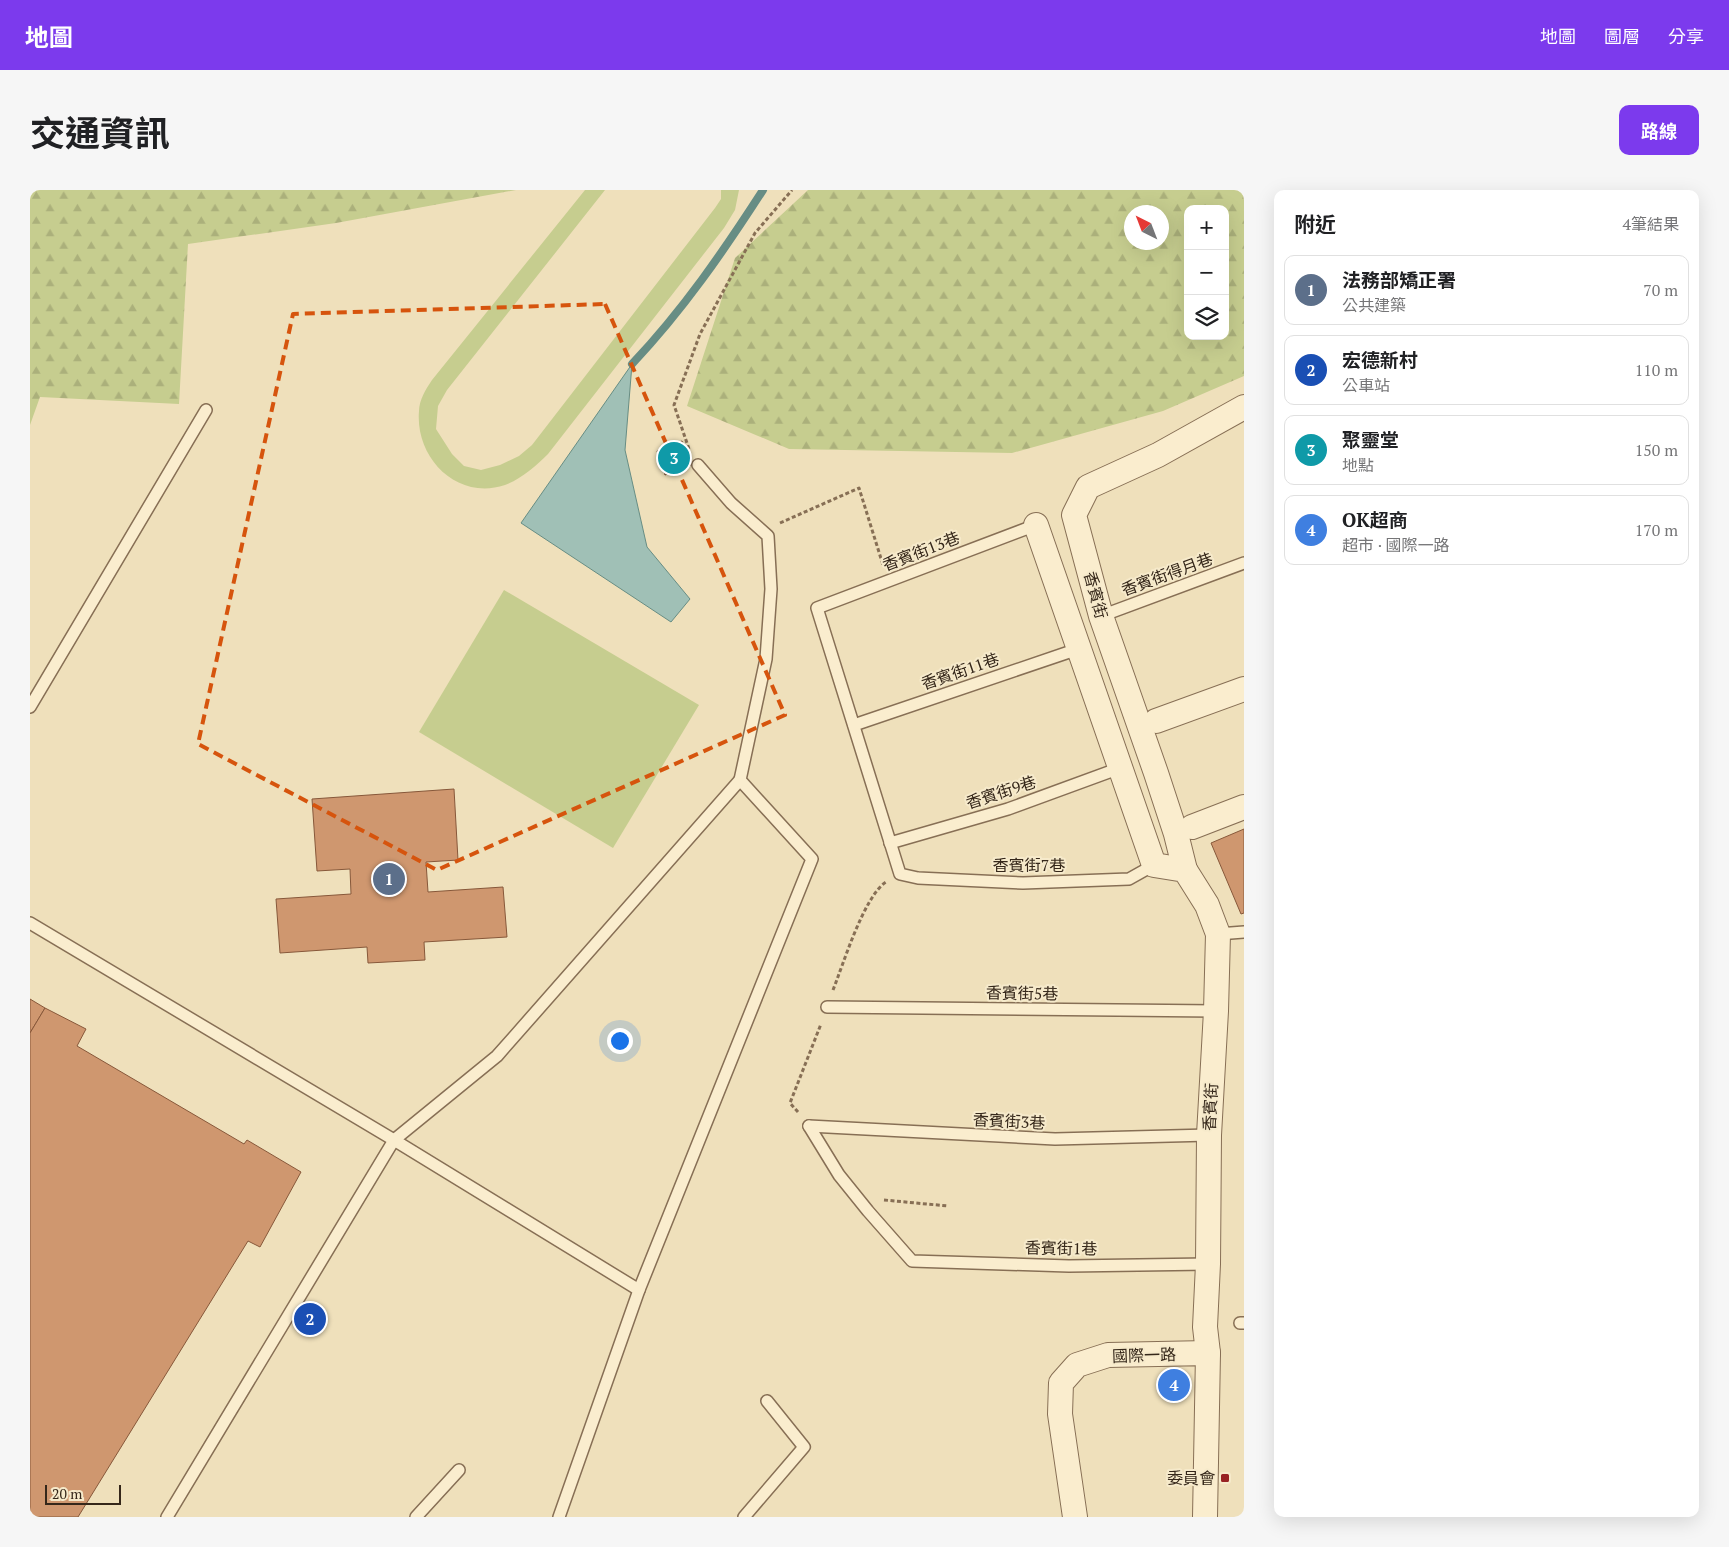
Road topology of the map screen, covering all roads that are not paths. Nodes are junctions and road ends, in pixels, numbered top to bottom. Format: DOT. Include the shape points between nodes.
graph roads {
  1 [pos="1244,406"];
  2 [pos="206,410"];
  3 [pos="698,465"];
  4 [pos="1036,525"];
  5 [pos="1244,563"];
  6 [pos="1101,616"];
  7 [pos="1078,649"];
  8 [pos="1244,689"];
  9 [pos="30,708"];
  10 [pos="1156,721"];
  11 [pos="854,724"];
  12 [pos="1120,768"];
  13 [pos="740,780"];
  14 [pos="1244,807"];
  15 [pos="1192,827"];
  16 [pos="890,843"];
  17 [pos="1154,864"];
  18 [pos="1185,870"];
  19 [pos="30,923"];
  20 [pos="1244,932"];
  21 [pos="1218,934"];
  22 [pos="827,1007"];
  23 [pos="1216,1011"];
  24 [pos="1209,1135"];
  25 [pos="394,1140"];
  26 [pos="912,1261"];
  27 [pos="1208,1264"];
  28 [pos="639,1290"];
  29 [pos="1208,1353"];
  30 [pos="767,1401"];
  31 [pos="459,1470"];
  32 [pos="167,1517"];
  33 [pos="416,1517"];
  34 [pos="559,1517"];
  35 [pos="744,1517"];
  36 [pos="1075,1517"];
  37 [pos="1205,1517"];
  1 -- 6 [label="street, 香賓街" via="1158,455 1088,487 1074,515"];
  2 -- 9 [label="lane"];
  3 -- 13 [label="lane" via="730,503 768,536 771,589 766,659"];
  4 -- 7 [label="street, 香賓街"];
  4 -- 11 [label="lane, 香賓街13巷" via="817,608"];
  5 -- 6 [label="lane, 香賓街得月巷"];
  6 -- 18 [label="street, 香賓街" via="1156,773"];
  7 -- 11 [label="lane, 香賓街11巷"];
  7 -- 12 [label="street, 香賓街"];
  8 -- 10 [label="street"];
  11 -- 16 [label="lane"];
  12 -- 16 [label="lane, 香賓街9巷" via="1008,808"];
  12 -- 17 [label="street, 香賓街"];
  13 -- 25 [label="lane" via="498,1056"];
  13 -- 28 [label="lane" via="812,859"];
  14 -- 15 [label="street"];
  16 -- 17 [label="lane, 香賓街7巷" via="900,874 918,878 1023,883 1129,878"];
  17 -- 18 [label="street"];
  18 -- 21 [label="street, 香賓街" via="1207,905"];
  19 -- 25 [label="lane"];
  20 -- 21 [label="lane"];
  21 -- 23 [label="street, 香賓街"];
  22 -- 23 [label="lane, 香賓街5巷"];
  23 -- 24 [label="street, 香賓街"];
  24 -- 26 [label="lane, 香賓街3巷" via="1055,1139 809,1126 839,1174"];
  24 -- 27 [label="street, 香賓街"];
  25 -- 28 [label="lane"];
  25 -- 32 [label="lane"];
  26 -- 27 [label="lane, 香賓街1巷" via="1069,1266"];
  27 -- 29 [label="street, 香賓街"];
  28 -- 34 [label="lane"];
  29 -- 36 [label="street, 國際一路" via="1108,1355 1077,1364 1061,1383 1060,1414"];
  29 -- 37 [label="street"];
  30 -- 35 [label="lane" via="804,1447"];
  31 -- 33 [label="lane"];
}
